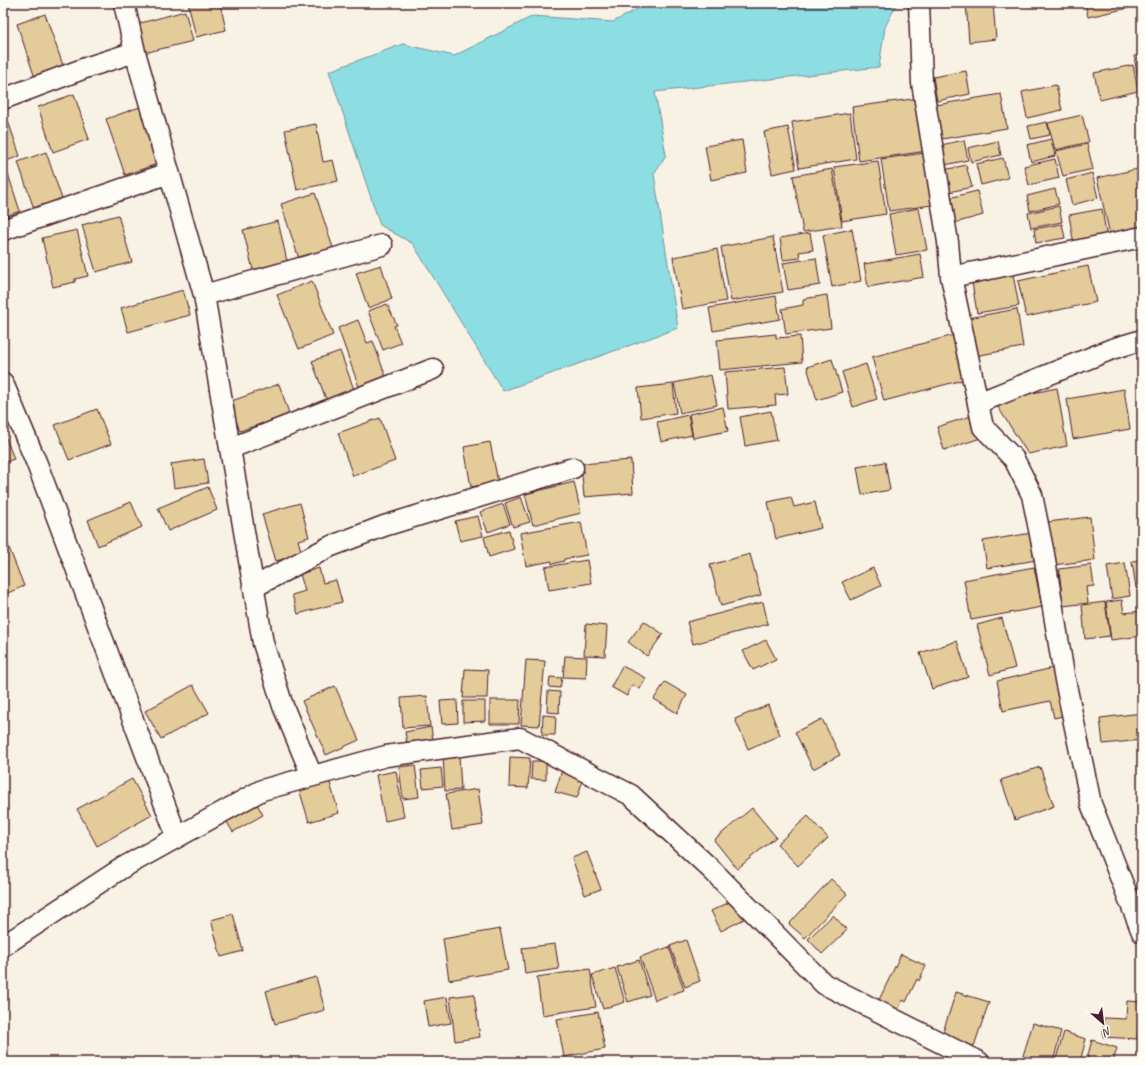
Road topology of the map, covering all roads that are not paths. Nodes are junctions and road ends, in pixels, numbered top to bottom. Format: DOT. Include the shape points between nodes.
graph roads {
  1 [pos="124,3"];
  2 [pos="919,3"];
  3 [pos="135,52"];
  4 [pos="3,99"];
  5 [pos="169,174"];
  6 [pos="3,230"];
  7 [pos="1142,237"];
  8 [pos="382,245"];
  9 [pos="951,277"];
  10 [pos="204,296"];
  11 [pos="1142,340"];
  12 [pos="433,369"];
  13 [pos="3,383"];
  14 [pos="978,403"];
  15 [pos="230,448"];
  16 [pos="573,468"];
  17 [pos="254,587"];
  18 [pos="312,776"];
  19 [pos="176,837"];
  20 [pos="1142,932"];
  21 [pos="3,946"];
  22 [pos="979,1062"];
  1 -- 3 [label="street"];
  2 -- 9 [label="street" via="922,82 948,242"];
  3 -- 4 [label="street"];
  3 -- 5 [label="street"];
  5 -- 6 [label="street"];
  5 -- 10 [label="street"];
  7 -- 9 [label="street"];
  8 -- 10 [label="street"];
  9 -- 14 [label="street"];
  10 -- 15 [label="street"];
  11 -- 14 [label="street" via="1112,349"];
  12 -- 15 [label="street"];
  13 -- 19 [label="street" via="37,464"];
  14 -- 20 [label="street" via="983,428 1014,459 1032,495 1064,675 1091,804"];
  15 -- 17 [label="street"];
  16 -- 17 [label="street" via="384,526 329,547"];
  17 -- 18 [label="street" via="263,643 283,706"];
  18 -- 19 [label="street" via="262,790"];
  18 -- 22 [label="street" via="386,756 520,738 631,795 713,871 824,984"];
  19 -- 21 [label="street" via="122,868"];
}
